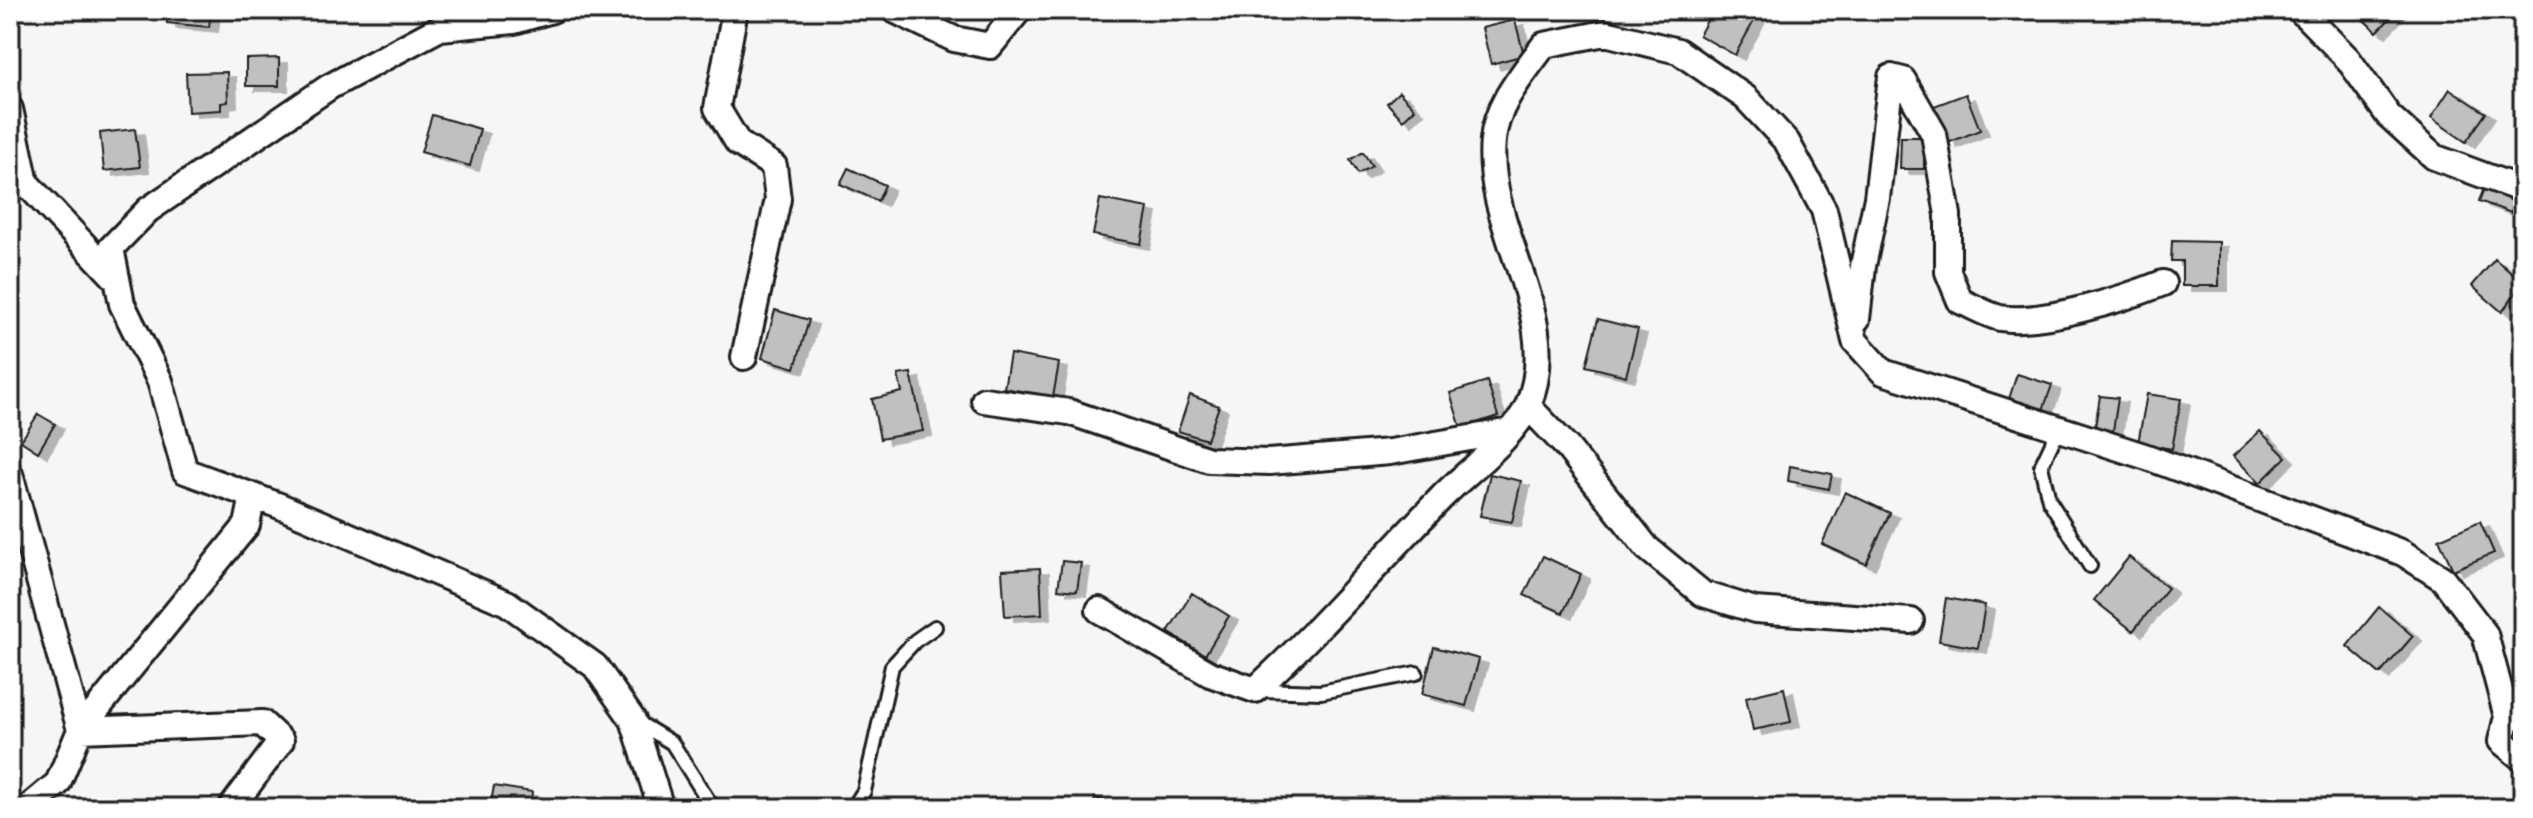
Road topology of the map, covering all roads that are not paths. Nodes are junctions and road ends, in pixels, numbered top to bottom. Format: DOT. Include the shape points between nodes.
graph roads {
  1 [pos="552,10"];
  2 [pos="735,10"];
  3 [pos="894,10"];
  4 [pos="1019,10"];
  5 [pos="2300,10"];
  6 [pos="10,109"];
  7 [pos="2523,190"];
  8 [pos="117,280"];
  9 [pos="2163,283"];
  10 [pos="1855,341"];
  11 [pos="744,357"];
  12 [pos="984,400"];
  13 [pos="1528,406"];
  14 [pos="2058,430"];
  15 [pos="1510,431"];
  16 [pos="10,474"];
  17 [pos="253,496"];
  18 [pos="2090,566"];
  19 [pos="1099,610"];
  20 [pos="1911,621"];
  21 [pos="935,627"];
  22 [pos="1416,673"];
  23 [pos="1255,690"];
  24 [pos="2515,716"];
  25 [pos="633,720"];
  26 [pos="80,730"];
  27 [pos="2523,759"];
  28 [pos="28,808"];
  29 [pos="231,808"];
  30 [pos="661,808"];
  31 [pos="713,808"];
  32 [pos="853,808"];
  1 -- 8 [label="street" via="514,21 440,28 329,87 148,210 111,248"];
  2 -- 11 [label="street" via="717,108 738,143 774,166 778,199"];
  3 -- 4 [label="street" via="954,39 990,46"];
  5 -- 7 [label="street" via="2348,59 2388,115 2434,157"];
  6 -- 8 [label="street" via="26,183"];
  8 -- 17 [label="street" via="122,304 160,381 185,471"];
  9 -- 10 [label="street" via="2060,314 2001,318 1960,301 1948,272 1948,215 1934,134 1903,80 1891,77"];
  10 -- 13 [label="street" via="1824,210 1787,142 1746,98 1678,51 1605,33 1544,45 1505,101 1493,140 1498,200 1540,341"];
  10 -- 14 [label="street" via="1883,372"];
  12 -- 15 [label="street" via="1069,412 1209,460 1269,462 1390,452"];
  13 -- 15 [label="street"];
  13 -- 20 [label="street" via="1647,548 1703,594 1755,610"];
  14 -- 18 [label="lane" via="2041,466 2049,500"];
  14 -- 24 [label="street" via="2147,457 2403,553 2443,579 2485,634"];
  15 -- 23 [label="street"];
  16 -- 26 [label="street"];
  17 -- 25 [label="street" via="507,603 595,666"];
  17 -- 26 [label="street" via="247,525"];
  19 -- 23 [label="street" via="1210,674"];
  21 -- 32 [label="lane" via="892,666 864,791"];
  22 -- 23 [label="lane" via="1321,692"];
  24 -- 27 [label="street" via="2501,741"];
  25 -- 30 [label="street"];
  25 -- 31 [label="lane" via="672,743"];
  26 -- 28 [label="street" via="58,783"];
  26 -- 29 [label="street" via="262,723 281,741"];
}
